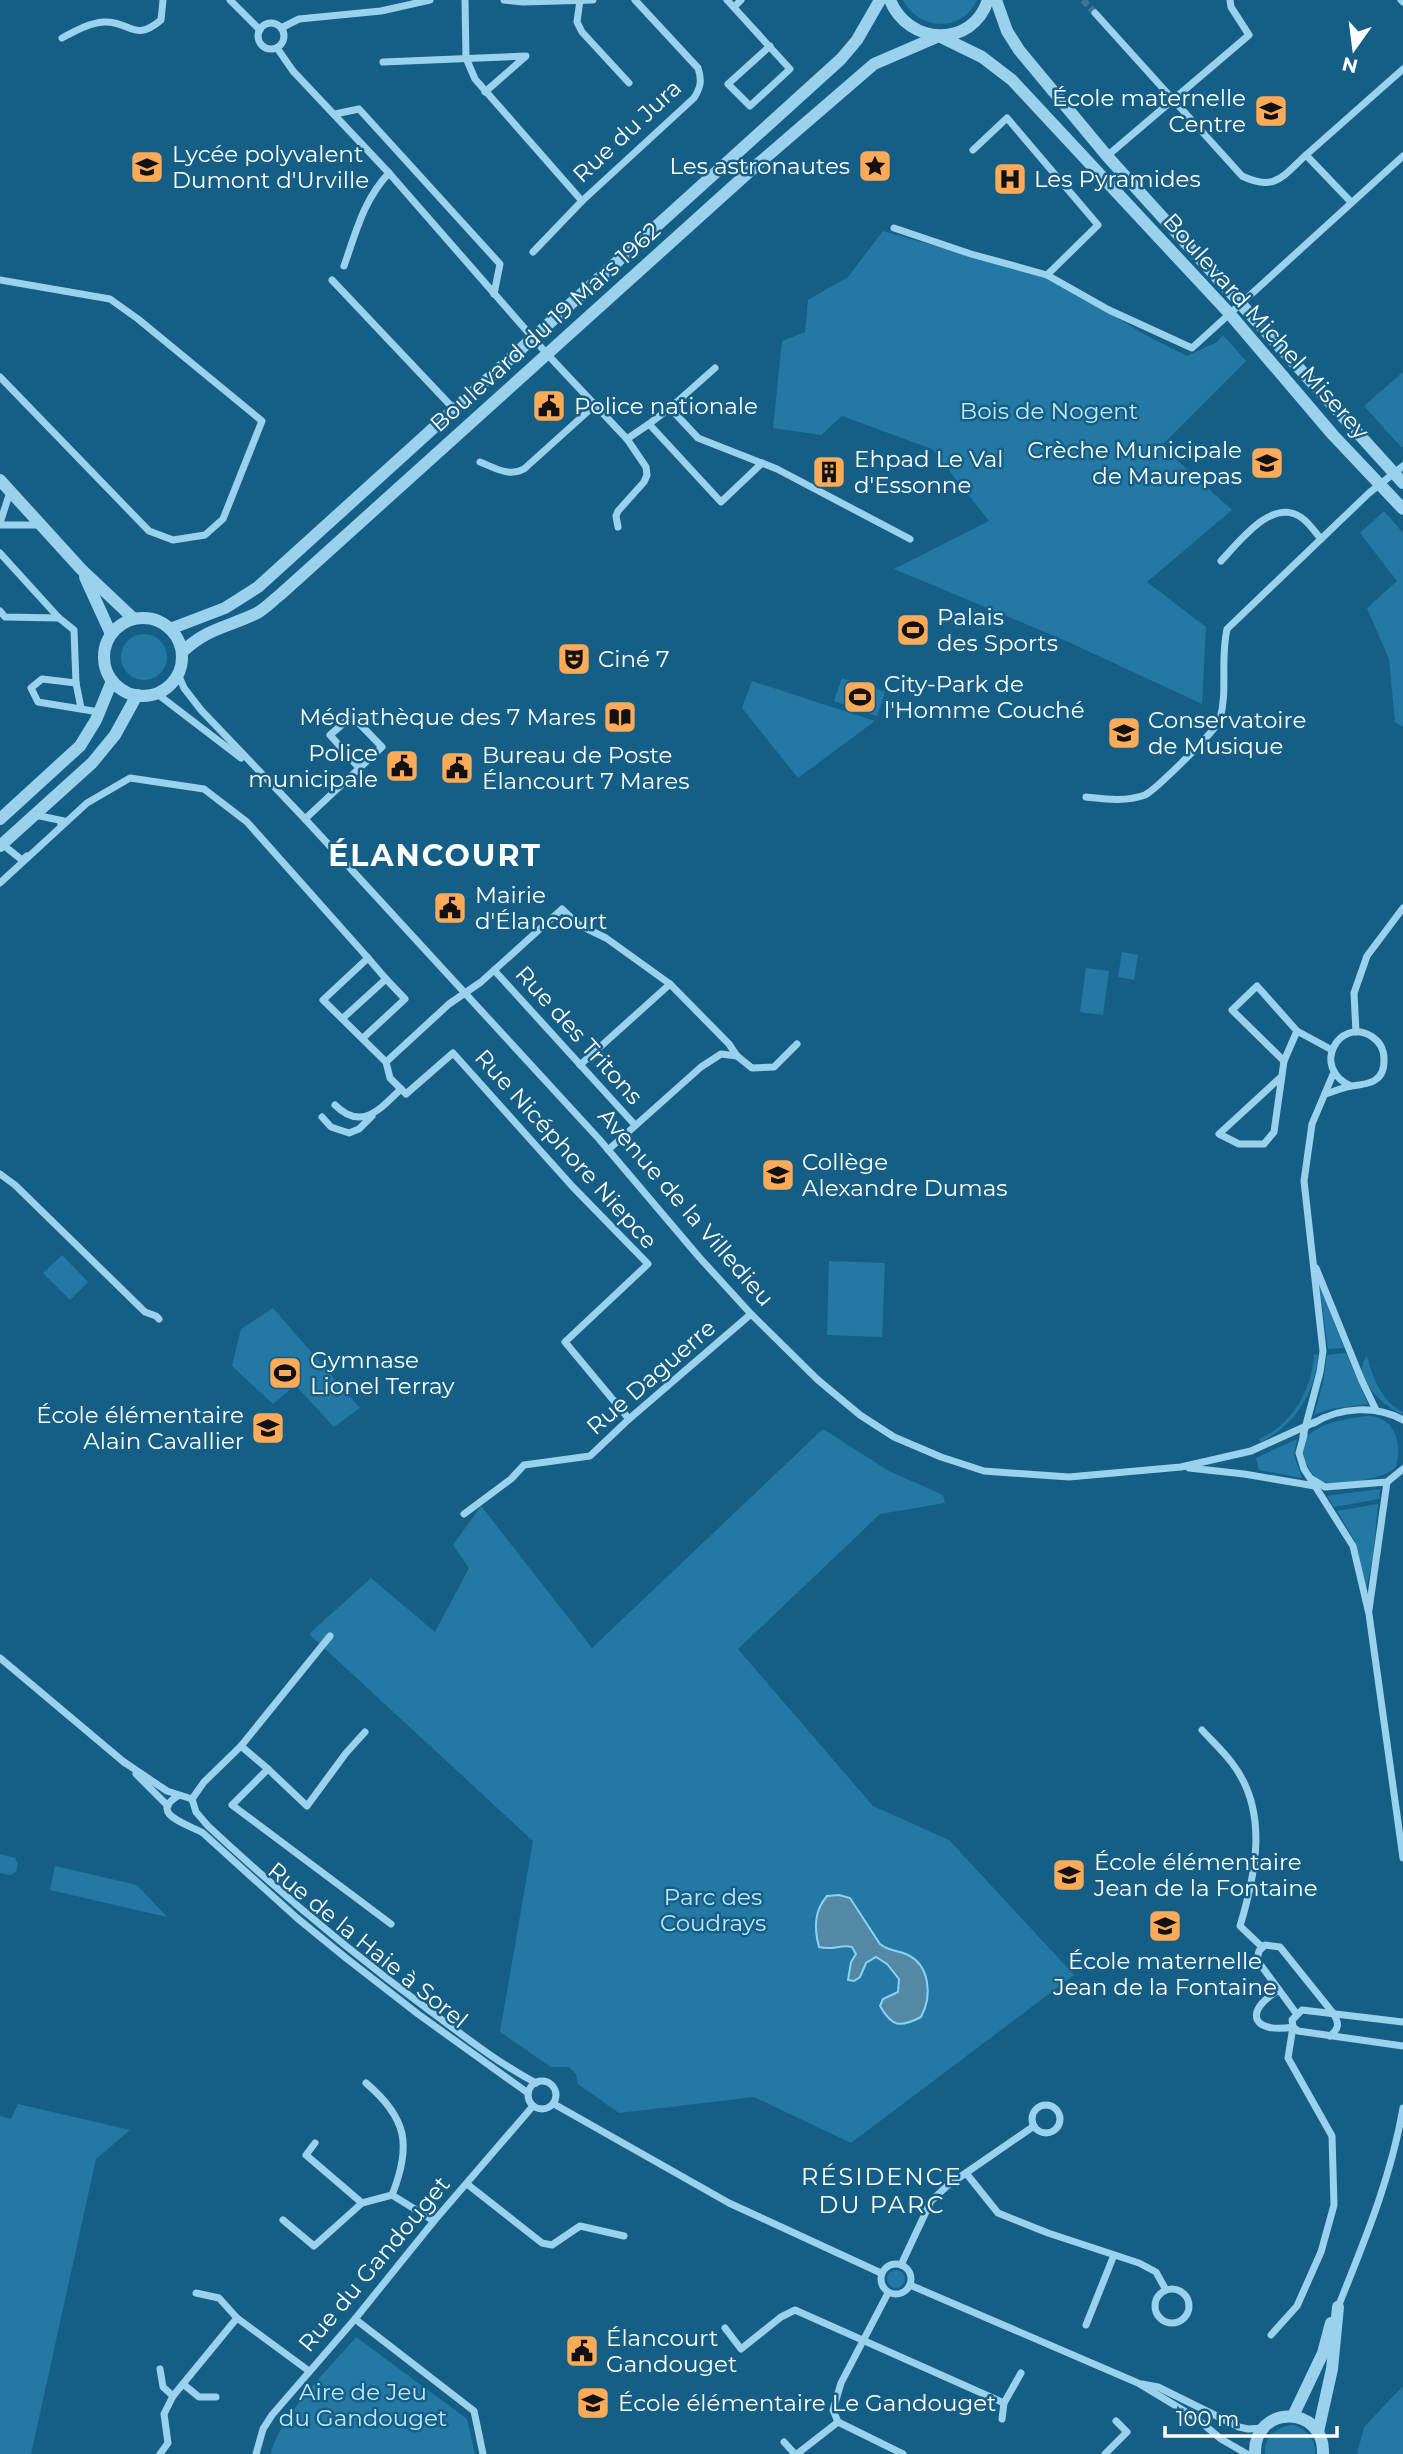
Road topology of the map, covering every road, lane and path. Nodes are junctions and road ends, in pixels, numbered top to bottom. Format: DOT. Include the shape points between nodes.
graph roads {
  1 [pos="163,0"];
  2 [pos="230,0"];
  3 [pos="430,0"];
  4 [pos="465,0"];
  5 [pos="504,0"];
  6 [pos="593,0"];
  7 [pos="635,0"];
  8 [pos="727,0"];
  9 [pos="741,0"];
  10 [pos="880,0"];
  11 [pos="890,0"];
  12 [pos="988,0"];
  13 [pos="996,0"];
  14 [pos="1230,0"];
  15 [pos="580,1"];
  16 [pos="734,7"];
  17 [pos="1095,13"];
  18 [pos="281,28"];
  19 [pos="260,30"];
  20 [pos="939,36"];
  21 [pos="62,38"];
  22 [pos="770,47"];
  23 [pos="277,48"];
  24 [pos="467,58"];
  25 [pos="383,62"];
  26 [pos="1403,69"];
  27 [pos="629,83"];
  28 [pos="485,92"];
  29 [pos="1173,100"];
  30 [pos="335,114"];
  31 [pos="973,150"];
  32 [pos="1306,155"];
  33 [pos="1107,156"];
  34 [pos="1403,156"];
  35 [pos="389,173"];
  36 [pos="582,201"];
  37 [pos="1351,202"];
  38 [pos="894,228"];
  39 [pos="533,252"];
  40 [pos="344,266"];
  41 [pos="1046,275"];
  42 [pos="0,280"];
  43 [pos="332,280"];
  44 [pos="494,294"];
  45 [pos="1240,303"];
  46 [pos="1229,313"];
  47 [pos="534,338"];
  48 [pos="547,354"];
  49 [pos="715,368"];
  50 [pos="0,377"];
  51 [pos="595,405"];
  52 [pos="453,408"];
  53 [pos="670,408"];
  54 [pos="649,424"];
  55 [pos="627,439"];
  56 [pos="480,462"];
  57 [pos="762,463"];
  58 [pos="1400,474"];
  59 [pos="0,480"];
  60 [pos="1379,485"];
  61 [pos="10,492"];
  62 [pos="1403,509"];
  63 [pos="0,524"];
  64 [pos="41,525"];
  65 [pos="618,527"];
  66 [pos="910,539"];
  67 [pos="1321,539"];
  68 [pos="0,553"];
  69 [pos="1221,561"];
  70 [pos="81,569"];
  71 [pos="0,611"];
  72 [pos="59,618"];
  73 [pos="134,619"];
  74 [pos="170,629"];
  75 [pos="111,634"];
  76 [pos="182,652"];
  77 [pos="178,674"];
  78 [pos="112,681"];
  79 [pos="76,683"];
  80 [pos="156,693"];
  81 [pos="137,695"];
  82 [pos="81,708"];
  83 [pos="99,712"];
  84 [pos="359,768"];
  85 [pos="261,774"];
  86 [pos="1086,797"];
  87 [pos="35,815"];
  88 [pos="0,819"];
  89 [pos="304,819"];
  90 [pos="1,845"];
  91 [pos="0,883"];
  92 [pos="1403,908"];
  93 [pos="368,958"];
  94 [pos="494,970"];
  95 [pos="386,979"];
  96 [pos="670,984"];
  97 [pos="464,995"];
  98 [pos="343,1018"];
  99 [pos="1297,1031"];
  100 [pos="1356,1032"];
  101 [pos="363,1038"];
  102 [pos="797,1044"];
  103 [pos="1332,1050"];
  104 [pos="737,1056"];
  105 [pos="1284,1061"];
  106 [pos="386,1062"];
  107 [pos="580,1065"];
  108 [pos="1334,1072"];
  109 [pos="1281,1077"];
  110 [pos="1351,1086"];
  111 [pos="401,1089"];
  112 [pos="1325,1094"];
  113 [pos="335,1105"];
  114 [pos="375,1114"];
  115 [pos="322,1117"];
  116 [pos="635,1125"];
  117 [pos="608,1150"];
  118 [pos="0,1174"];
  119 [pos="1313,1263"];
  120 [pos="751,1314"];
  121 [pos="159,1320"];
  122 [pos="1376,1409"];
  123 [pos="629,1419"];
  124 [pos="1403,1420"];
  125 [pos="1303,1432"];
  126 [pos="1181,1467"];
  127 [pos="1403,1469"];
  128 [pos="1310,1478"];
  129 [pos="1387,1482"];
  130 [pos="1315,1486"];
  131 [pos="1325,1487"];
  132 [pos="464,1514"];
  133 [pos="1369,1614"];
  134 [pos="330,1636"];
  135 [pos="0,1658"];
  136 [pos="1202,1730"];
  137 [pos="365,1732"];
  138 [pos="241,1746"];
  139 [pos="124,1762"];
  140 [pos="268,1769"];
  141 [pos="178,1796"];
  142 [pos="192,1799"];
  143 [pos="169,1806"];
  144 [pos="196,1812"];
  145 [pos="186,1823"];
  146 [pos="1403,1858"];
  147 [pos="391,1924"];
  148 [pos="1262,1947"];
  149 [pos="1279,1990"];
  150 [pos="1296,2013"];
  151 [pos="1333,2014"];
  152 [pos="1403,2022"];
  153 [pos="1293,2026"];
  154 [pos="1330,2036"];
  155 [pos="1403,2046"];
  156 [pos="536,2083"];
  157 [pos="366,2084"];
  158 [pos="528,2094"];
  159 [pos="554,2104"];
  160 [pos="533,2106"];
  161 [pos="1403,2108"];
  162 [pos="1034,2126"];
  163 [pos="314,2143"];
  164 [pos="966,2173"];
  165 [pos="467,2184"];
  166 [pos="392,2195"];
  167 [pos="362,2203"];
  168 [pos="283,2220"];
  169 [pos="434,2221"];
  170 [pos="624,2236"];
  171 [pos="1114,2255"];
  172 [pos="901,2265"];
  173 [pos="881,2273"];
  174 [pos="910,2284"];
  175 [pos="1166,2290"];
  176 [pos="196,2293"];
  177 [pos="888,2293"];
  178 [pos="1338,2307"];
  179 [pos="237,2318"];
  180 [pos="355,2319"];
  181 [pos="1086,2325"];
  182 [pos="725,2328"];
  183 [pos="1271,2335"];
  184 [pos="864,2339"];
  185 [pos="160,2369"];
  186 [pos="309,2371"];
  187 [pos="1021,2372"];
  188 [pos="1138,2383"];
  189 [pos="183,2384"];
  190 [pos="173,2396"];
  191 [pos="216,2398"];
  192 [pos="1004,2403"];
  193 [pos="1293,2416"];
  194 [pos="1002,2419"];
  195 [pos="1116,2421"];
  196 [pos="838,2422"];
  197 [pos="1264,2427"];
  198 [pos="1318,2432"];
  199 [pos="784,2442"];
  200 [pos="1325,2453"];
  201 [pos="160,2454"];
  202 [pos="256,2454"];
  203 [pos="483,2454"];
  204 [pos="796,2454"];
  205 [pos="903,2454"];
  206 [pos="1105,2454"];
  207 [pos="1247,2454"];
  208 [pos="1255,2454"];
  1 -- 21 [label="street" via="161,20 149,30 137,32 104,22"];
  2 -- 19 [label="street"];
  3 -- 18 [label="street" via="381,11 299,19"];
  4 -- 24 [label="street, Rue du Jura"];
  5 -- 15 [label="street"];
  6 -- 15 [label="street"];
  7 -- 36 [label="street, Rue du Jura" via="698,68 701,88"];
  8 -- 16 [label="street"];
  9 -- 16 [label="street"];
  10 -- 47 [label="street, Boulevard du 19 Mars 1962" via="841,59"];
  11 -- 20 [label="street, Boulevard Michel Miserey" via="908,26"];
  12 -- 20 [label="street, Boulevard du 19 Mars 1962" via="969,26"];
  13 -- 33 [label="street, Boulevard Michel Miserey" via="1019,50"];
  14 -- 29 [label="street" via="1249,35"];
  15 -- 27 [label="street" via="577,22 582,32"];
  16 -- 22 [label="street"];
  17 -- 29 [label="street"];
  18 -- 19 [label="street" via="270,23"];
  18 -- 23 [label="street" via="284,40"];
  19 -- 23 [label="street" via="261,45"];
  20 -- 46 [label="street, Boulevard Michel Miserey" via="982,57 1013,80"];
  20 -- 48 [label="street, Boulevard du 19 Mars 1962" via="874,64"];
  22 -- 22 [label="street" via="729,84 750,106 790,69"];
  23 -- 30 [label="street"];
  24 -- 25 [label="street"];
  24 -- 28 [label="street, Rue du Jura"];
  24 -- 28 [label="street" via="526,56"];
  26 -- 32 [label="street"];
  28 -- 36 [label="street, Rue du Jura"];
  29 -- 32 [label="street" via="1242,176 1257,184 1272,183"];
  29 -- 33 [label="street"];
  30 -- 35 [label="street"];
  30 -- 44 [label="street" via="359,109 500,264"];
  31 -- 41 [label="street" via="1007,118 1098,225"];
  32 -- 37 [label="street"];
  33 -- 45 [label="street, Boulevard Michel Miserey"];
  34 -- 37 [label="street"];
  35 -- 40 [label="street" via="366,205"];
  35 -- 44 [label="street"];
  36 -- 39 [label="street"];
  37 -- 45 [label="street"];
  38 -- 41 [label="street"];
  41 -- 46 [label="street" via="1192,348"];
  42 -- 50 [label="street" via="110,299 262,421 223,519 205,535 173,540 149,531"];
  43 -- 52 [label="street"];
  44 -- 47 [label="street"];
  45 -- 46 [label="street"];
  45 -- 58 [label="street, Boulevard Michel Miserey"];
  46 -- 60 [label="street, Boulevard Michel Miserey"];
  47 -- 48 [label="street"];
  47 -- 52 [label="street, Boulevard du 19 Mars 1962"];
  48 -- 51 [label="street"];
  48 -- 76 [label="street, Boulevard du 19 Mars 1962" via="257,614 216,628"];
  49 -- 53 [label="street"];
  51 -- 55 [label="street"];
  51 -- 56 [label="street" via="524,470 509,473"];
  52 -- 74 [label="street, Boulevard du 19 Mars 1962" via="258,587 225,608"];
  53 -- 54 [label="street"];
  53 -- 57 [label="street" via="698,438"];
  54 -- 55 [label="street"];
  54 -- 57 [label="street" via="721,502"];
  55 -- 65 [label="street" via="648,475 615,516"];
  57 -- 66 [label="street"];
  58 -- 60 [label="street"];
  59 -- 61 [label="street"];
  60 -- 62 [label="street, Boulevard Michel Miserey"];
  60 -- 67 [label="street"];
  61 -- 63 [label="street"];
  61 -- 64 [label="street"];
  63 -- 64 [label="street"];
  64 -- 70 [label="street"];
  67 -- 69 [label="street" via="1301,516 1278,513 1266,516"];
  67 -- 86 [label="street" via="1227,629 1219,723 1199,746 1146,794 1121,799"];
  68 -- 72 [label="street"];
  70 -- 73 [label="street"];
  70 -- 75 [label="street"];
  71 -- 72 [label="street" via="5,617"];
  72 -- 79 [label="street" via="74,630"];
  73 -- 74 [label="street" via="154,619"];
  73 -- 75 [label="street"];
  74 -- 76 [label="street"];
  75 -- 78 [label="street" via="104,663"];
  76 -- 77 [label="street"];
  77 -- 80 [label="street"];
  77 -- 85 [label="street, Avenue de la Villedieu" via="191,698"];
  78 -- 81 [label="street"];
  78 -- 83 [label="street"];
  79 -- 82 [label="street"];
  79 -- 82 [label="street" via="42,679 31,688 38,702"];
  80 -- 81 [label="street"];
  80 -- 85 [label="street, Avenue de la Villedieu"];
  81 -- 87 [label="street" via="92,764"];
  82 -- 83 [label="street"];
  83 -- 88 [label="street" via="80,746"];
  84 -- 84 [label="street" via="330,735 352,716 382,747"];
  84 -- 89 [label="street"];
  85 -- 89 [label="street, Avenue de la Villedieu"];
  87 -- 90 [label="street"];
  87 -- 90 [label="street" via="64,821 22,860"];
  89 -- 97 [label="street, Avenue de la Villedieu"];
  91 -- 93 [label="street" via="87,803 130,778 204,789 247,821"];
  92 -- 100 [label="street" via="1367,956 1354,993"];
  93 -- 95 [label="street"];
  93 -- 98 [label="street" via="323,1000"];
  94 -- 96 [label="street" via="562,909"];
  94 -- 97 [label="street"];
  94 -- 107 [label="street, Rue des Tritons"];
  95 -- 98 [label="street"];
  95 -- 101 [label="street" via="405,999"];
  96 -- 104 [label="street"];
  96 -- 107 [label="street"];
  97 -- 106 [label="street"];
  97 -- 117 [label="street, Avenue de la Villedieu"];
  98 -- 101 [label="street"];
  99 -- 103 [label="street"];
  99 -- 105 [label="street"];
  99 -- 105 [label="street" via="1257,986 1232,1010"];
  100 -- 103 [label="street" via="1341,1038"];
  100 -- 110 [label="street" via="1380,1044 1385,1062 1377,1079 1361,1087"];
  101 -- 106 [label="street"];
  102 -- 104 [label="street" via="774,1067 752,1068"];
  103 -- 108 [label="street"];
  104 -- 116 [label="street" via="721,1054 701,1067"];
  105 -- 109 [label="street"];
  106 -- 111 [label="street" via="390,1078"];
  107 -- 116 [label="street, Rue des Tritons"];
  108 -- 110 [label="street"];
  108 -- 112 [label="street"];
  109 -- 109 [label="street" via="1249,1104 1219,1134 1239,1144 1264,1144 1274,1132"];
  110 -- 112 [label="street"];
  111 -- 114 [label="street"];
  111 -- 123 [label="street, Rue Nicéphore Niepce" via="406,1094 453,1053 648,1265 565,1342"];
  112 -- 119 [label="street" via="1312,1124 1304,1181"];
  113 -- 114 [label="street" via="355,1116"];
  114 -- 115 [label="street" via="349,1133 331,1127"];
  116 -- 117 [label="street"];
  117 -- 120 [label="street, Avenue de la Villedieu"];
  118 -- 121 [label="street" via="145,1312"];
  119 -- 122 [label="street"];
  119 -- 125 [label="street" via="1323,1351"];
  120 -- 123 [label="street, Rue Daguerre"];
  120 -- 126 [label="street, Avenue de la Villedieu" via="860,1415 894,1437 941,1457 989,1472 1069,1477"];
  122 -- 124 [label="street"];
  122 -- 125 [label="street, Avenue de la Villedieu" via="1315,1422"];
  123 -- 132 [label="street, Rue Daguerre" via="590,1456 524,1465"];
  125 -- 126 [label="street, Avenue de la Villedieu" via="1251,1451"];
  125 -- 128 [label="street" via="1299,1452"];
  126 -- 130 [label="street, Avenue de la Villedieu"];
  127 -- 129 [label="street"];
  128 -- 130 [label="street"];
  128 -- 131 [label="street"];
  129 -- 131 [label="street, Avenue de la Villedieu"];
  129 -- 133 [label="street"];
  130 -- 131 [label="street, Avenue de la Villedieu"];
  130 -- 133 [label="street" via="1353,1546"];
  133 -- 146 [label="street"];
  134 -- 138 [label="street"];
  135 -- 139 [label="street"];
  136 -- 148 [label="street" via="1233,1764 1254,1810 1256,1856 1240,1926"];
  137 -- 140 [label="street" via="307,1806"];
  138 -- 140 [label="street"];
  138 -- 142 [label="street"];
  139 -- 141 [label="street"];
  139 -- 143 [label="street"];
  140 -- 147 [label="street" via="232,1805"];
  141 -- 142 [label="street"];
  141 -- 143 [label="street"];
  142 -- 144 [label="street"];
  143 -- 145 [label="street" via="172,1819"];
  144 -- 145 [label="street"];
  144 -- 156 [label="street, Rue de la Haie à Sorel" via="377,1971"];
  145 -- 158 [label="street, Rue de la Haie à Sorel" via="346,1958"];
  148 -- 149 [label="street" via="1257,1960"];
  148 -- 151 [label="street" via="1280,1947"];
  149 -- 150 [label="street"];
  149 -- 153 [label="street" via="1258,2004 1258,2020 1273,2029"];
  150 -- 151 [label="street"];
  150 -- 153 [label="street"];
  151 -- 152 [label="street"];
  151 -- 154 [label="street" via="1338,2026"];
  153 -- 154 [label="street" via="1298,2031"];
  153 -- 183 [label="street" via="1288,2058 1332,2136 1334,2206 1321,2252 1297,2306"];
  154 -- 155 [label="street"];
  156 -- 158 [label="street"];
  156 -- 159 [label="street" via="552,2085"];
  157 -- 166 [label="street" via="391,2107 402,2128 403,2164"];
  158 -- 160 [label="street"];
  159 -- 160 [label="street" via="542,2110"];
  159 -- 173 [label="street" via="729,2203"];
  160 -- 165 [label="street, Rue du Gandouget"];
  161 -- 178 [label="street" via="1376,2210"];
  162 -- 162 [label="street" via="1032,2117 1038,2106 1051,2105 1058,2110 1061,2119 1054,2130 1045,2133"];
  162 -- 164 [label="street"];
  163 -- 167 [label="street" via="306,2155"];
  164 -- 171 [label="street" via="998,2213"];
  164 -- 172 [label="street" via="931,2201"];
  165 -- 169 [label="street, Rue du Gandouget"];
  165 -- 170 [label="street" via="542,2243 552,2245 580,2226"];
  166 -- 167 [label="street"];
  166 -- 169 [label="street"];
  167 -- 168 [label="street" via="314,2246"];
  169 -- 180 [label="street, Rue du Gandouget"];
  171 -- 175 [label="street" via="1156,2272"];
  171 -- 181 [label="street"];
  172 -- 173 [label="street" via="892,2264"];
  172 -- 174 [label="street" via="911,2275"];
  173 -- 177 [label="street"];
  174 -- 177 [label="street" via="901,2294"];
  174 -- 188 [label="street"];
  175 -- 175 [label="street" via="1178,2290 1187,2298 1187,2315 1178,2322 1167,2323 1156,2312 1156,2302"];
  176 -- 179 [label="street" via="219,2298"];
  177 -- 184 [label="street"];
  178 -- 193 [label="street" via="1323,2353"];
  178 -- 198 [label="street" via="1332,2369"];
  179 -- 186 [label="street"];
  179 -- 189 [label="street"];
  180 -- 186 [label="street, Rue du Gandouget"];
  180 -- 203 [label="street" via="474,2411"];
  182 -- 184 [label="street" via="741,2349 795,2310"];
  184 -- 192 [label="street"];
  184 -- 196 [label="street" via="841,2383 833,2410"];
  185 -- 190 [label="street" via="163,2387"];
  186 -- 202 [label="street, Rue du Gandouget" via="271,2415"];
  187 -- 192 [label="street"];
  188 -- 197 [label="street" via="1158,2387 1244,2428"];
  188 -- 207 [label="street"];
  189 -- 190 [label="street"];
  189 -- 191 [label="street" via="199,2397"];
  190 -- 201 [label="street" via="164,2414 168,2443"];
  192 -- 194 [label="street"];
  193 -- 197 [label="street" via="1277,2418"];
  193 -- 198 [label="street"];
  195 -- 206 [label="street" via="1127,2432"];
  196 -- 204 [label="street"];
  196 -- 205 [label="street"];
  197 -- 208 [label="street"];
  198 -- 200 [label="street"];
  199 -- 204 [label="street"];
}
